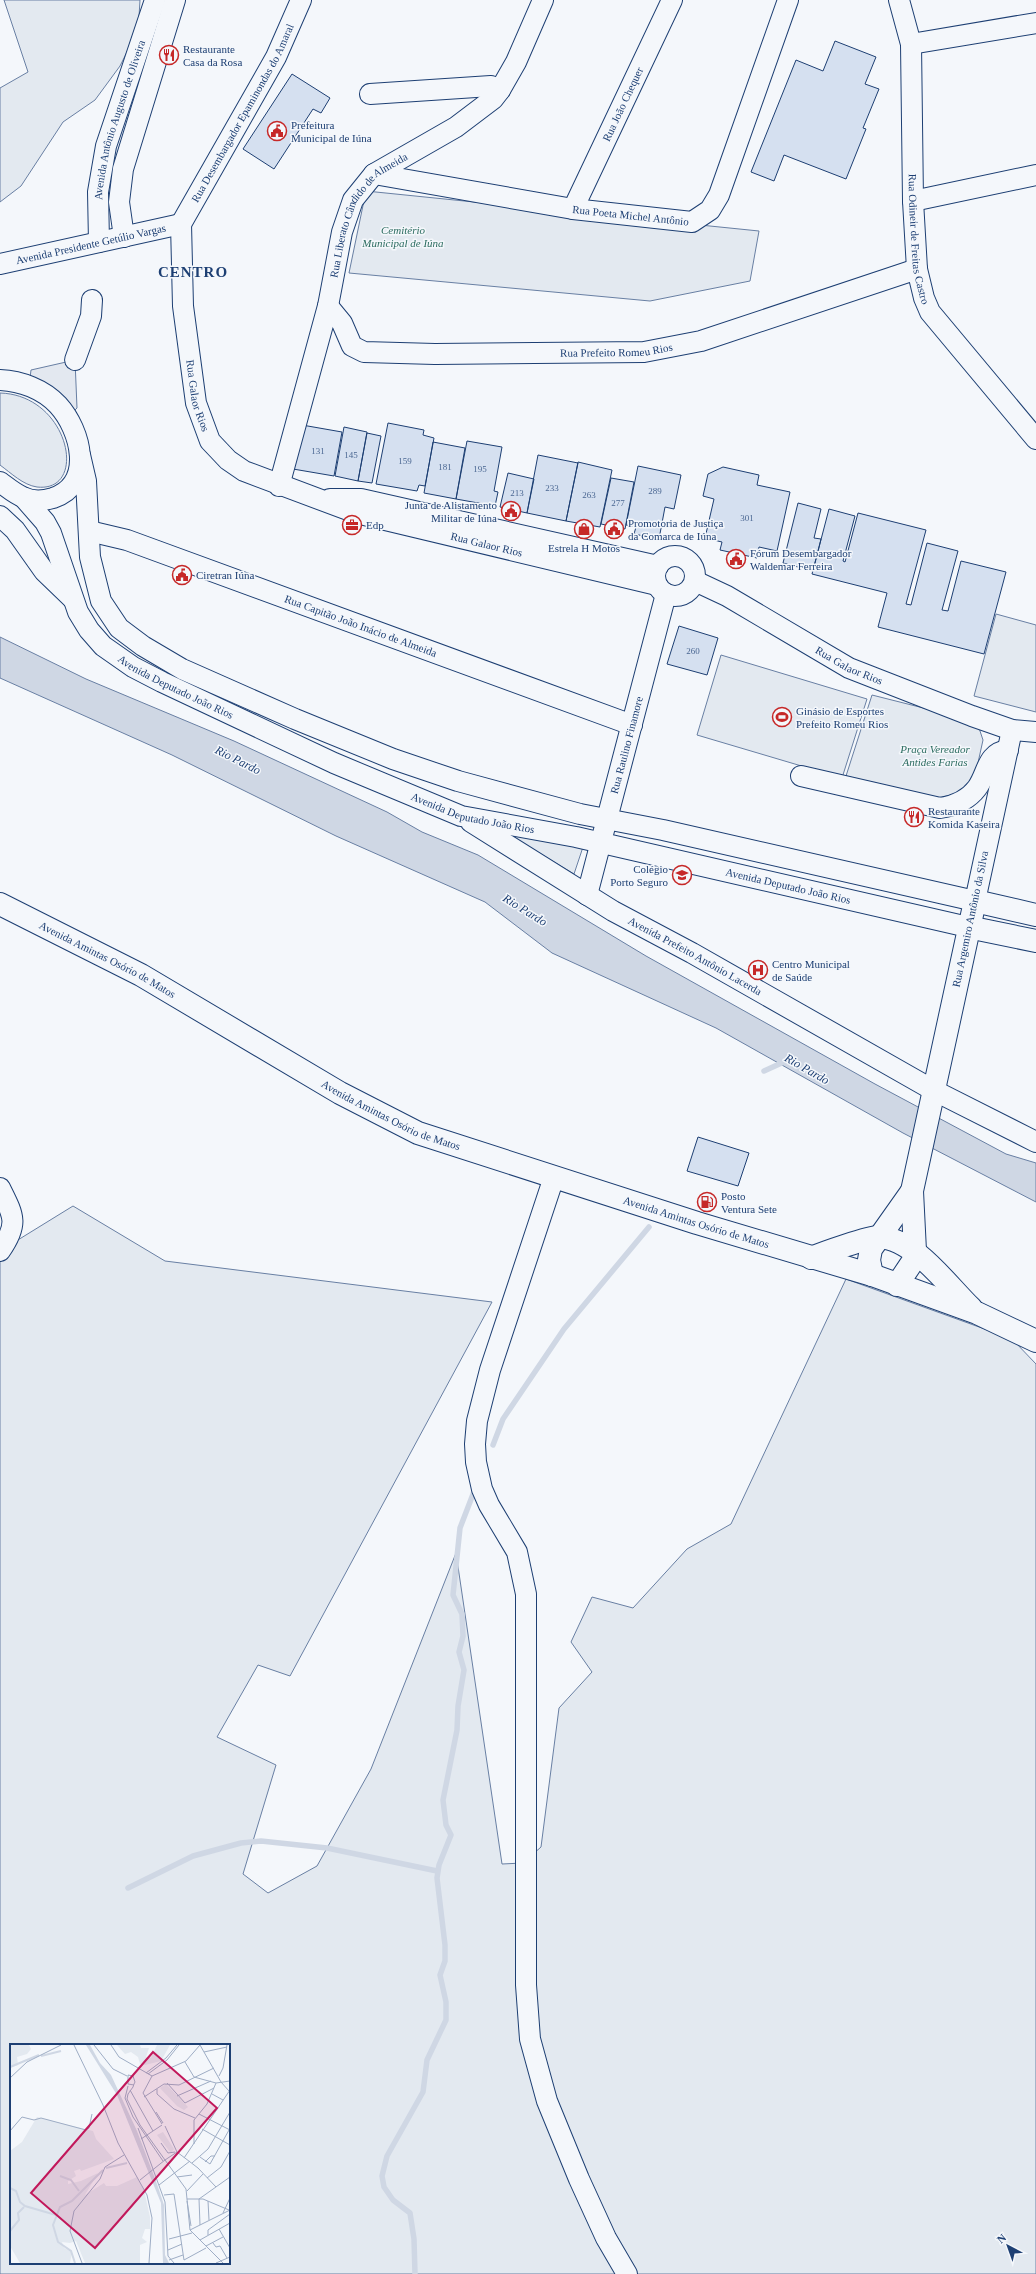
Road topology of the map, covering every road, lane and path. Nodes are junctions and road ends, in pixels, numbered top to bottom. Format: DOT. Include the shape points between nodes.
graph roads {
  1 [pos="155,0"];
  2 [pos="175,0"];
  3 [pos="302,0"];
  4 [pos="544,0"];
  5 [pos="672,0"];
  6 [pos="788,0"];
  7 [pos="899,0"];
  8 [pos="1036,23"];
  9 [pos="912,44"];
  10 [pos="500,90"];
  11 [pos="370,94"];
  12 [pos="374,174"];
  13 [pos="1036,175"];
  14 [pos="913,201"];
  15 [pos="573,209"];
  16 [pos="181,224"];
  17 [pos="124,237"];
  18 [pos="99,242"];
  19 [pos="0,264"];
  20 [pos="917,268"];
  21 [pos="92,300"];
  22 [pos="328,306"];
  23 [pos="76,360"];
  24 [pos="0,380"];
  25 [pos="1036,439"];
  26 [pos="80,455"];
  27 [pos="0,482"];
  28 [pos="279,486"];
  29 [pos="24,498"];
  30 [pos="0,516"];
  31 [pos="89,531"];
  32 [pos="695,581"];
  33 [pos="660,582"];
  34 [pos="73,598"];
  35 [pos="632,724"];
  36 [pos="1012,730"];
  37 [pos="1036,732"];
  38 [pos="1008,750"];
  39 [pos="801,776"];
  40 [pos="461,816"];
  41 [pos="606,819"];
  42 [pos="601,844"];
  43 [pos="587,895"];
  44 [pos="975,901"];
  45 [pos="0,904"];
  46 [pos="1036,916"];
  47 [pos="968,926"];
  48 [pos="1036,941"];
  49 [pos="931,1099"];
  50 [pos="1036,1142"];
  51 [pos="554,1177"];
  52 [pos="913,1187"];
  53 [pos="0,1188"];
  54 [pos="878,1237"];
  55 [pos="0,1251"];
  56 [pos="915,1251"];
  57 [pos="811,1258"];
  58 [pos="872,1275"];
  59 [pos="897,1285"];
  60 [pos="976,1313"];
  61 [pos="1036,1341"];
  62 [pos="627,2274"];
  1 -- 18 [label="street, Avenida Antônio Augusto de Oliveira" via="106,146 98,192"];
  2 -- 17 [label="street, Avenida Antônio Augusto de Oliveira" via="123,169 119,202"];
  3 -- 16 [label="street, Rua Desembargador Epaminondas do Amaral" via="273,63"];
  4 -- 10 [label="street, Rua Liberato Cândido de Almeida"];
  5 -- 15 [label="street, Rua João Chequer"];
  6 -- 15 [label="street, Rua Poeta Michel Antônio" via="719,195 710,210 692,222"];
  7 -- 9 [label="street, Rua Odineir de Freitas Castro"];
  8 -- 9 [label="street"];
  9 -- 14 [label="street, Rua Odineir de Freitas Castro"];
  10 -- 11 [label="street" via="491,86"];
  10 -- 12 [label="street, Rua Liberato Cândido de Almeida" via="480,110 456,127"];
  12 -- 15 [label="street, Rua Poeta Michel Antônio"];
  12 -- 22 [label="street, Rua Liberato Cândido de Almeida" via="358,192 348,211"];
  13 -- 14 [label="street"];
  14 -- 20 [label="street, Rua Odineir de Freitas Castro"];
  16 -- 17 [label="street, Avenida Presidente Getúlio Vargas"];
  16 -- 28 [label="street, Rua Galaor Rios" via="186,328 196,403 203,427 210,441 228,460 244,472"];
  17 -- 18 [label="street, Avenida Presidente Getúlio Vargas"];
  18 -- 19 [label="street, Avenida Presidente Getúlio Vargas"];
  20 -- 22 [label="street, Rua Prefeito Romeu Rios" via="701,342 644,352 364,352 352,346 342,323"];
  20 -- 25 [label="street, Rua Odineir de Freitas Castro" via="930,312"];
  21 -- 23 [label="street" via="91,316"];
  22 -- 28 [label="street, Rua Liberato Cândido de Almeida"];
  24 -- 26 [label="street, Avenida Deputado João Rios" via="23,384 59,402 73,428"];
  26 -- 29 [label="street" via="80,471 67,491 47,500 35,501"];
  26 -- 31 [label="street, Avenida Deputado João Rios" via="86,481"];
  27 -- 29 [label="street"];
  28 -- 33 [label="street, Rua Galaor Rios" via="356,513"];
  29 -- 34 [label="street, Avenida Deputado João Rios" via="51,533"];
  30 -- 34 [label="street" via="15,530 44,571"];
  31 -- 35 [label="street, Rua Capitão João Inácio de Almeida" via="127,540"];
  31 -- 41 [label="street, Avenida Deputado João Rios" via="90,557 107,612 119,628 158,655 213,683 393,759 458,781"];
  32 -- 33 [label="street, Rua Galaor Rios" via="692,588 680,596"];
  32 -- 33 [label="street" via="691,563 680,557 668,558"];
  32 -- 36 [label="street, Rua Galaor Rios" via="727,596 849,668"];
  33 -- 35 [label="street, Rua Raulino Finamore"];
  34 -- 40 [label="street, Avenida Deputado João Rios" via="89,630 103,646 133,667 215,709 334,763"];
  35 -- 41 [label="street, Rua Raulino Finamore"];
  36 -- 37 [label="street, Rua Galaor Rios"];
  36 -- 38 [label="street, Rua Argemiro Antônio da Silva"];
  38 -- 39 [label="street" via="992,756 981,781 969,796 940,808"];
  38 -- 44 [label="street, Rua Argemiro Antônio da Silva"];
  40 -- 42 [label="street, Avenida Deputado João Rios"];
  40 -- 43 [label="street, Avenida Prefeito Antônio Lacerda"];
  41 -- 42 [label="street, Rua Raulino Finamore"];
  41 -- 44 [label="street, Avenida Deputado João Rios"];
  42 -- 43 [label="street, Rua Raulino Finamore"];
  42 -- 47 [label="street, Avenida Deputado João Rios"];
  43 -- 49 [label="street, Avenida Prefeito Antônio Lacerda"];
  44 -- 46 [label="main road, Avenida Deputado João Rios"];
  44 -- 47 [label="main road, Rua Argemiro Antônio da Silva"];
  45 -- 51 [label="main road, Avenida Amintas Osório de Matos" via="142,975 399,1125 440,1141"];
  47 -- 48 [label="main road, Avenida Deputado João Rios"];
  47 -- 49 [label="main road, Rua Argemiro Antônio da Silva"];
  49 -- 50 [label="street, Avenida Prefeito Antônio Lacerda"];
  49 -- 52 [label="main road, Rua Argemiro Antônio da Silva"];
  51 -- 57 [label="main road, Avenida Amintas Osório de Matos"];
  51 -- 62 [label="street" via="490,1370 477,1421 476,1462 482,1489 489,1505 517,1552 526,1594 526,1985 530,2039 547,2101 578,2179 606,2238"];
  52 -- 54 [label="main road"];
  52 -- 56 [label="main road"];
  53 -- 55 [label="street" via="13,1213 12,1234"];
  54 -- 56 [label="main road"];
  54 -- 57 [label="main road"];
  54 -- 58 [label="main road" via="869,1255"];
  56 -- 59 [label="main road" via="910,1268"];
  56 -- 60 [label="main road"];
  57 -- 58 [label="main road, Avenida Amintas Osório de Matos"];
  58 -- 59 [label="main road, Avenida Amintas Osório de Matos"];
  59 -- 60 [label="main road, Avenida Amintas Osório de Matos"];
  60 -- 61 [label="main road"];
}
